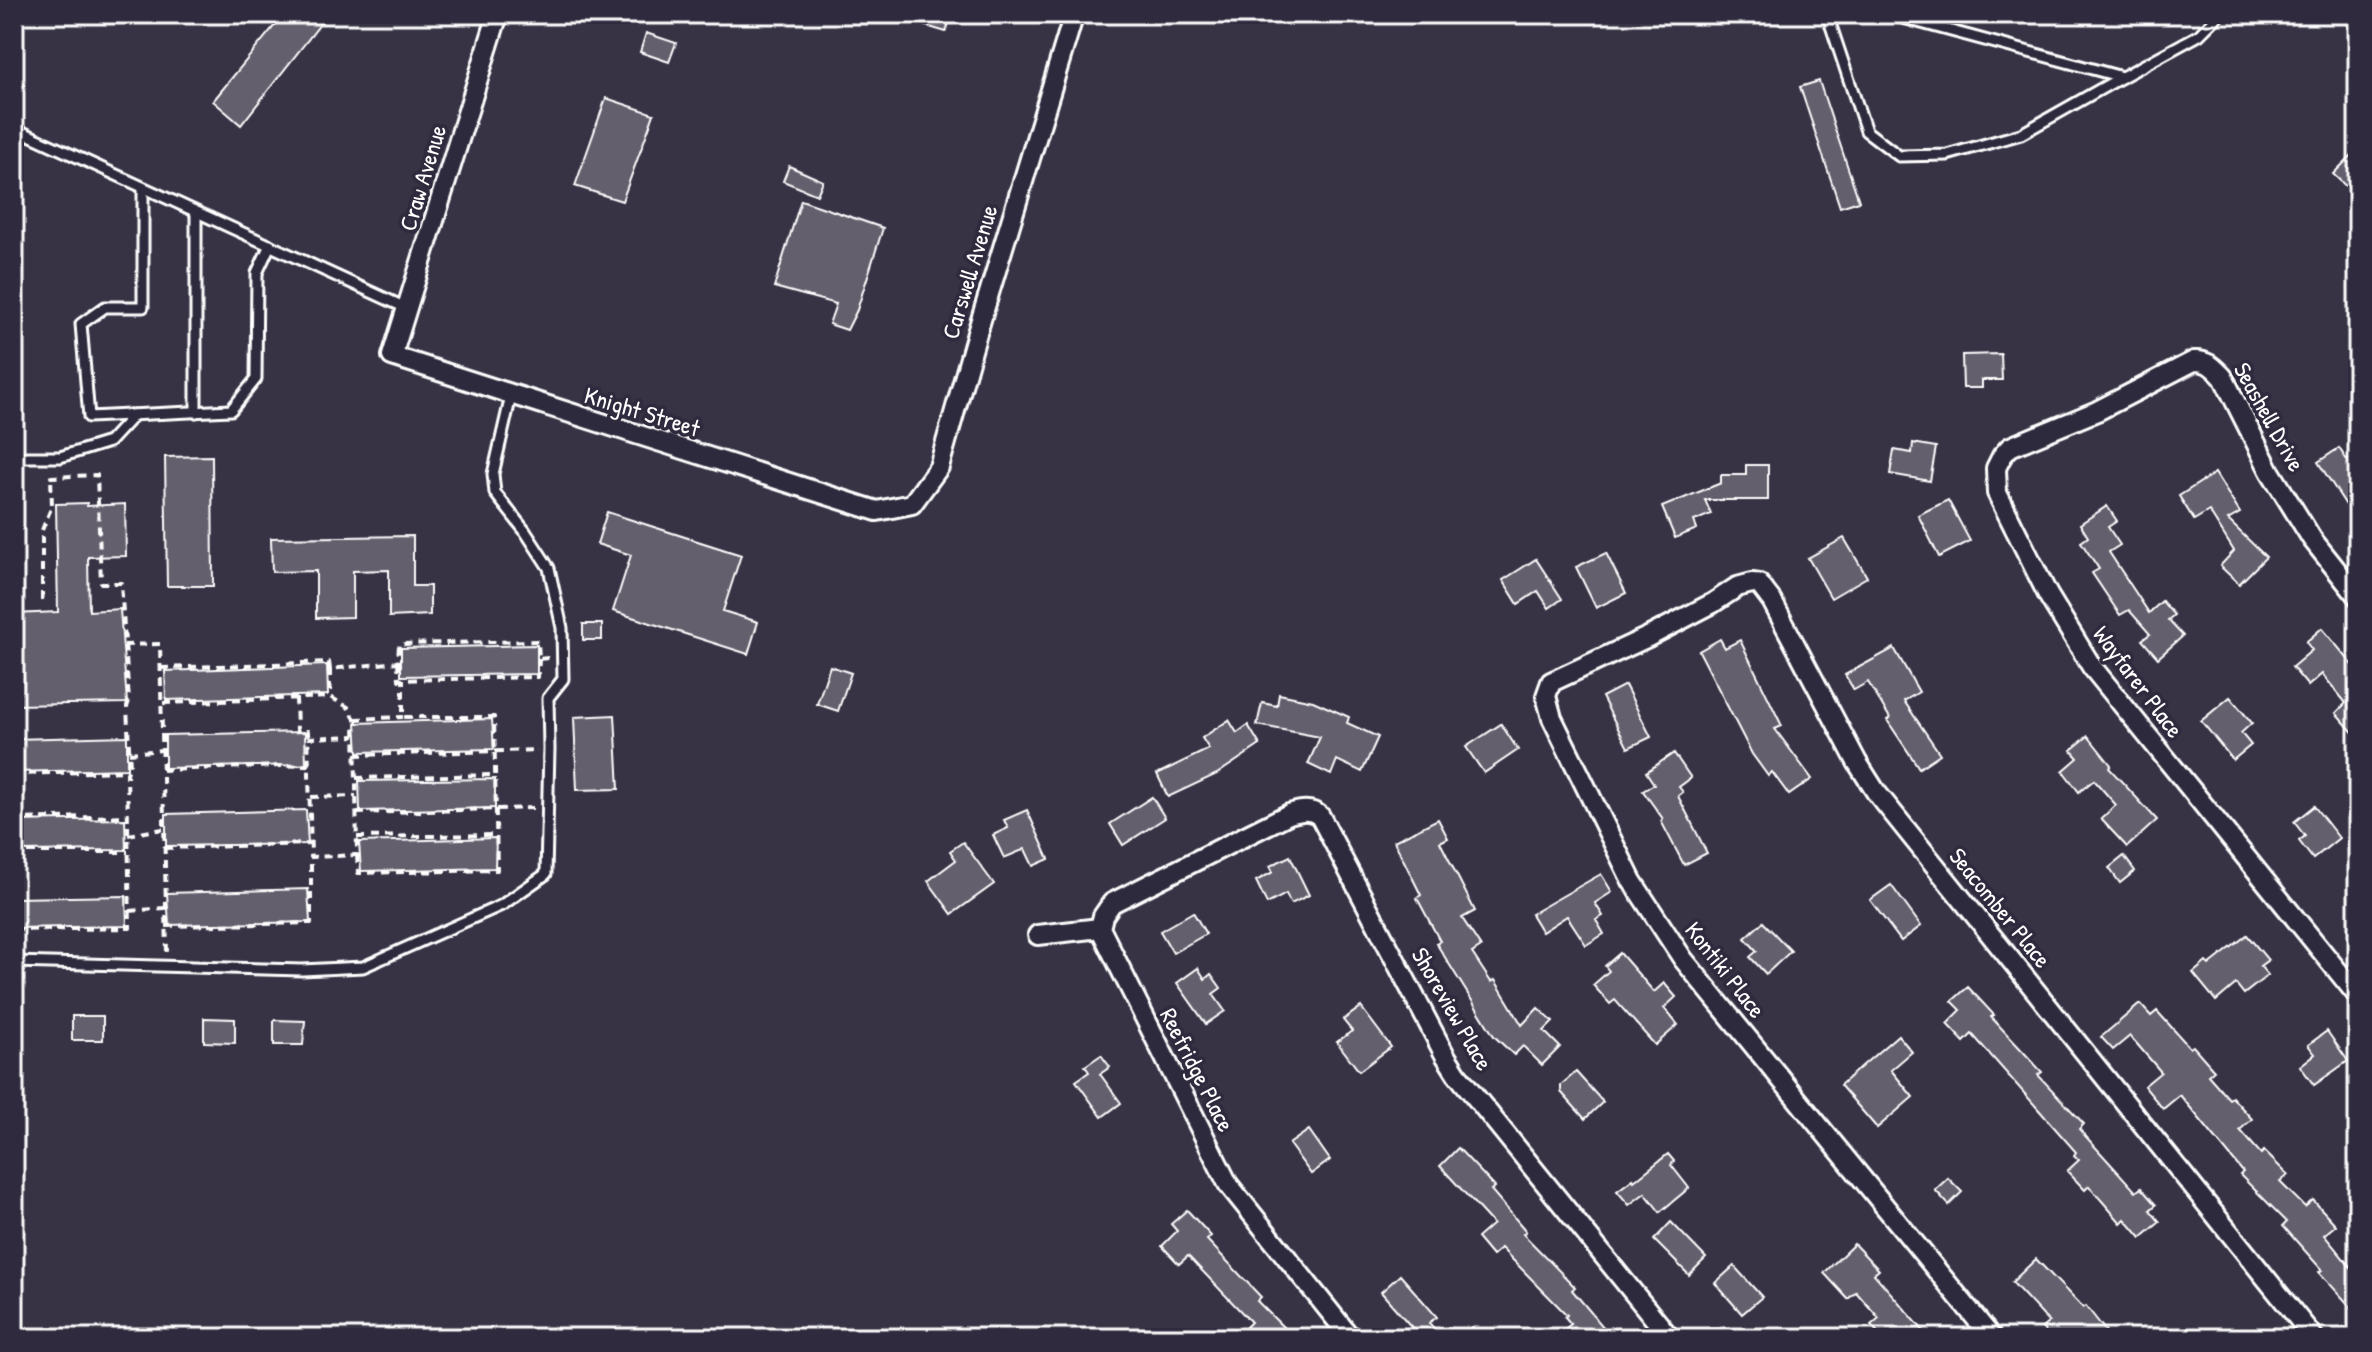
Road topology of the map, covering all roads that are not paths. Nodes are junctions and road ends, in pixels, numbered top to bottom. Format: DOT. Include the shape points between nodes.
graph roads {
  1 [pos="498,14"];
  2 [pos="1074,14"];
  3 [pos="1827,14"];
  4 [pos="1888,14"];
  5 [pos="2220,14"];
  6 [pos="2122,77"];
  7 [pos="14,128"];
  8 [pos="143,188"];
  9 [pos="196,213"];
  10 [pos="270,245"];
  11 [pos="406,308"];
  12 [pos="392,356"];
  13 [pos="511,396"];
  14 [pos="2097,411"];
  15 [pos="196,412"];
  16 [pos="134,415"];
  17 [pos="14,457"];
  18 [pos="877,511"];
  19 [pos="2358,597"];
  20 [pos="1648,637"];
  21 [pos="1100,928"];
  22 [pos="1038,935"];
  23 [pos="14,962"];
  24 [pos="2358,996"];
  25 [pos="14,1332"];
  26 [pos="18,1338"];
  27 [pos="1351,1338"];
  28 [pos="1670,1338"];
  29 [pos="1992,1338"];
  30 [pos="2314,1338"];
  1 -- 11 [label="street, Craw Avenue"];
  2 -- 18 [label="street, Carswell Avenue" via="939,467 912,504"];
  3 -- 6 [label="lane" via="1866,131 1899,156 1947,155 2021,134"];
  4 -- 6 [label="lane"];
  5 -- 6 [label="lane" via="2199,35"];
  7 -- 8 [label="lane"];
  8 -- 9 [label="lane"];
  8 -- 16 [label="lane" via="143,307 105,307 81,324 89,417"];
  9 -- 10 [label="lane"];
  9 -- 15 [label="lane"];
  10 -- 11 [label="lane"];
  10 -- 15 [label="lane" via="257,273 256,379 231,410"];
  11 -- 12 [label="street, Craw Avenue"];
  12 -- 13 [label="street, Knight Street"];
  13 -- 18 [label="street, Knight Street"];
  13 -- 23 [label="lane" via="493,474 495,493 549,568 562,628 563,679 548,698 546,874 502,905 363,967"];
  14 -- 19 [label="street, Seashell Drive" via="2194,361 2212,365 2312,539"];
  14 -- 24 [label="street, Wayfarer Place" via="2010,447 1996,468 1997,493 2048,595 2092,667"];
  15 -- 16 [label="lane"];
  16 -- 17 [label="lane" via="109,442 60,457"];
  20 -- 29 [label="street, Kontiki Place" via="1551,682 1546,696 1565,745 1632,881 1683,959"];
  20 -- 30 [label="street, Seacomber Place" via="1737,587 1759,584 1876,792"];
  21 -- 22 [label="street"];
  21 -- 27 [label="street, Reefridge Place" via="1228,1184"];
  21 -- 28 [label="street, Shoreview Place" via="1112,903 1289,814 1320,816 1457,1074"];
  25 -- 26 [label="street"];
}
